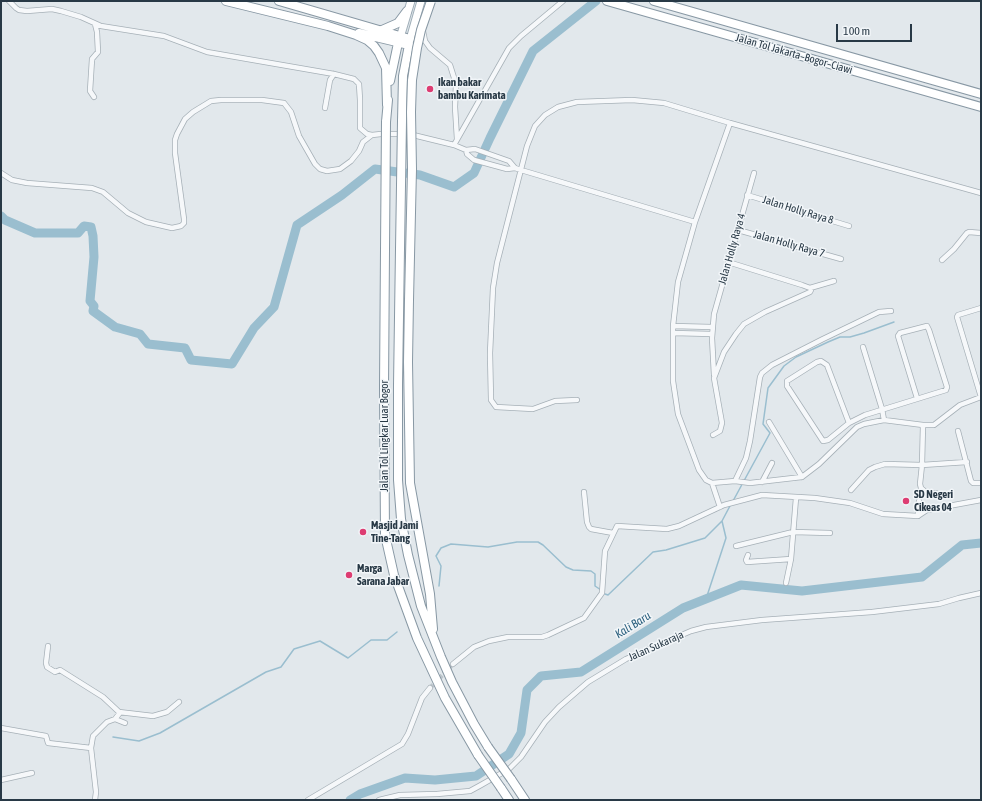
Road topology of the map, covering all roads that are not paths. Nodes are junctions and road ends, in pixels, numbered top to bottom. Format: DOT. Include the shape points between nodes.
graph roads {
  1 [pos="10,1"];
  2 [pos="226,1"];
  3 [pos="279,1"];
  4 [pos="410,1"];
  5 [pos="421,1"];
  6 [pos="431,1"];
  7 [pos="563,1"];
  8 [pos="607,1"];
  9 [pos="654,1"];
  10 [pos="407,11"];
  11 [pos="95,24"];
  12 [pos="414,25"];
  13 [pos="328,26"];
  14 [pos="382,30"];
  15 [pos="399,39"];
  16 [pos="410,42"];
  17 [pos="334,74"];
  18 [pos="981,94"];
  19 [pos="94,98"];
  20 [pos="387,105"];
  21 [pos="981,107"];
  22 [pos="325,108"];
  23 [pos="730,123"];
  24 [pos="372,135"];
  25 [pos="457,139"];
  26 [pos="454,145"];
  27 [pos="466,150"];
  28 [pos="515,168"];
  29 [pos="521,170"];
  30 [pos="754,172"];
  31 [pos="1,174"];
  32 [pos="981,193"];
  33 [pos="747,195"];
  34 [pos="695,222"];
  35 [pos="849,226"];
  36 [pos="738,230"];
  37 [pos="981,233"];
  38 [pos="840,259"];
  39 [pos="942,260"];
  40 [pos="728,262"];
  41 [pos="834,281"];
  42 [pos="810,288"];
  43 [pos="981,308"];
  44 [pos="892,310"];
  45 [pos="673,326"];
  46 [pos="712,327"];
  47 [pos="673,333"];
  48 [pos="712,334"];
  49 [pos="864,347"];
  50 [pos="714,378"];
  51 [pos="917,398"];
  52 [pos="577,400"];
  53 [pos="882,409"];
  54 [pos="884,420"];
  55 [pos="769,422"];
  56 [pos="849,423"];
  57 [pos="923,425"];
  58 [pos="958,431"];
  59 [pos="713,435"];
  60 [pos="966,462"];
  61 [pos="772,463"];
  62 [pos="922,465"];
  63 [pos="802,477"];
  64 [pos="737,482"];
  65 [pos="762,482"];
  66 [pos="712,483"];
  67 [pos="981,483"];
  68 [pos="851,490"];
  69 [pos="584,492"];
  70 [pos="936,493"];
  71 [pos="796,498"];
  72 [pos="981,500"];
  73 [pos="919,501"];
  74 [pos="722,506"];
  75 [pos="918,516"];
  76 [pos="793,532"];
  77 [pos="613,533"];
  78 [pos="830,534"];
  79 [pos="736,546"];
  80 [pos="748,555"];
  81 [pos="790,559"];
  82 [pos="786,583"];
  83 [pos="981,593"];
  84 [pos="435,641"];
  85 [pos="48,646"];
  86 [pos="452,664"];
  87 [pos="430,688"];
  88 [pos="179,702"];
  89 [pos="119,712"];
  90 [pos="115,719"];
  91 [pos="125,723"];
  92 [pos="1,728"];
  93 [pos="91,748"];
  94 [pos="32,773"];
  95 [pos="1,780"];
  96 [pos="95,800"];
  97 [pos="308,800"];
  98 [pos="379,800"];
  99 [pos="509,800"];
  100 [pos="525,800"];
  1 -- 11 [label="street" via="19,10 52,9"];
  2 -- 13 [label="highway"];
  3 -- 14 [label="highway"];
  4 -- 10 [label="main road"];
  5 -- 12 [label="main road"];
  6 -- 84 [label="highway, bridge" via="418,42 412,80 408,362 410,483 430,594"];
  7 -- 25 [label="street" via="509,48"];
  8 -- 21 [label="highway, Jalan Tol Jakarta–Bogor–Ciawi"];
  9 -- 18 [label="highway, Jalan Tol Jakarta–Bogor–Ciawi"];
  10 -- 14 [label="highway" via="398,23"];
  10 -- 15 [label="main road"];
  11 -- 17 [label="street" via="164,36 207,52"];
  11 -- 19 [label="street" via="98,52 92,59 90,91"];
  12 -- 16 [label="main road"];
  12 -- 25 [label="street" via="423,30 425,41 430,48 450,65 456,84"];
  13 -- 15 [label="highway"];
  13 -- 20 [label="highway" via="356,34 374,46 386,68"];
  14 -- 15 [label="highway"];
  15 -- 16 [label="highway"];
  15 -- 20 [label="highway, Jalan Tol Lingkar Luar Bogor"];
  16 -- 84 [label="highway, Jalan Tol Lingkar Luar Bogor, bridge" via="403,76 398,480 401,519 408,555 421,606"];
  17 -- 22 [label="street" via="330,80"];
  17 -- 24 [label="street" via="354,79 359,84 360,128"];
  20 -- 99 [label="highway, Jalan Tol Lingkar Luar Bogor, bridge" via="385,535 394,575 417,638 445,698 478,755"];
  23 -- 29 [label="street" via="664,103 632,100 577,102 558,107 545,115 535,126 526,146"];
  23 -- 32 [label="street"];
  23 -- 34 [label="street"];
  24 -- 26 [label="street" via="409,134"];
  24 -- 31 [label="street" via="363,142 351,161 340,169 327,171 315,164 299,136 291,112 284,103 262,100 211,101 185,119 175,140 184,223 172,228 146,222 128,213 103,192 92,188 27,183 12,180"];
  25 -- 26 [label="street"];
  26 -- 27 [label="street"];
  27 -- 28 [label="street" via="478,150 504,159"];
  27 -- 28 [label="street" via="474,160 504,169"];
  28 -- 29 [label="street"];
  29 -- 34 [label="street"];
  29 -- 52 [label="street" via="493,288 491,400 496,407 533,409 555,401"];
  30 -- 33 [label="street, Jalan Holly Raya 4"];
  33 -- 35 [label="street, Jalan Holly Raya 8"];
  33 -- 36 [label="street, Jalan Holly Raya 4"];
  34 -- 45 [label="street" via="678,282"];
  36 -- 38 [label="street, Jalan Holly Raya 7"];
  36 -- 40 [label="street, Jalan Holly Raya 4"];
  37 -- 39 [label="street" via="966,233"];
  40 -- 42 [label="street"];
  40 -- 46 [label="street, Jalan Holly Raya 4"];
  41 -- 42 [label="street"];
  42 -- 50 [label="street" via="810,292 744,324 724,352"];
  43 -- 57 [label="street" via="959,314 957,317 981,397 960,405 934,425"];
  44 -- 64 [label="street" via="879,312 823,339 772,365 762,373 750,441"];
  45 -- 46 [label="street"];
  45 -- 47 [label="street"];
  46 -- 48 [label="street, Jalan Holly Raya 4"];
  47 -- 48 [label="street"];
  47 -- 66 [label="street" via="673,381 678,414 699,470 706,480"];
  48 -- 50 [label="street, Jalan Holly Raya 4"];
  49 -- 53 [label="street"];
  50 -- 59 [label="street, Jalan Holly Raya 4" via="722,423 720,431"];
  51 -- 51 [label="street" via="898,336 900,333 928,326 947,387 946,390"];
  51 -- 53 [label="street"];
  53 -- 54 [label="street"];
  53 -- 56 [label="street"];
  54 -- 57 [label="street"];
  54 -- 63 [label="street" via="857,428"];
  55 -- 63 [label="street"];
  56 -- 56 [label="street" via="827,365 821,361 817,362 787,381 787,386 823,442"];
  57 -- 62 [label="street"];
  58 -- 60 [label="street"];
  60 -- 62 [label="street"];
  60 -- 67 [label="street" via="971,481"];
  61 -- 65 [label="street"];
  62 -- 68 [label="street" via="879,465 869,470"];
  62 -- 70 [label="street" via="921,488 928,494"];
  63 -- 65 [label="street"];
  64 -- 65 [label="street"];
  64 -- 66 [label="street"];
  66 -- 74 [label="street"];
  69 -- 77 [label="street" via="589,527"];
  71 -- 74 [label="street" via="762,495"];
  71 -- 75 [label="street" via="850,503 883,514"];
  71 -- 76 [label="street"];
  72 -- 75 [label="street" via="927,510"];
  73 -- 75 [label="street"];
  74 -- 77 [label="street" via="667,529 620,525"];
  76 -- 78 [label="street"];
  76 -- 79 [label="street"];
  76 -- 81 [label="street"];
  77 -- 86 [label="street" via="605,552 602,591 584,618 542,637 508,637 474,647"];
  80 -- 81 [label="street" via="747,562"];
  81 -- 82 [label="street"];
  83 -- 98 [label="street, Jalan Sukaraja" via="940,604 762,620 691,631 626,659 588,682 559,707 509,769 482,785 470,791 400,795"];
  84 -- 100 [label="highway, Jalan Tol Lingkar Luar Bogor, bridge" via="457,692 488,747"];
  85 -- 89 [label="street" via="47,667 55,672 60,670 103,697"];
  87 -- 97 [label="street" via="422,698 402,744"];
  88 -- 89 [label="street" via="167,712 153,716"];
  89 -- 90 [label="street"];
  90 -- 91 [label="street"];
  90 -- 93 [label="street" via="107,722 96,732"];
  92 -- 93 [label="street" via="46,736 48,743"];
  93 -- 96 [label="street"];
  94 -- 95 [label="street"];
}
